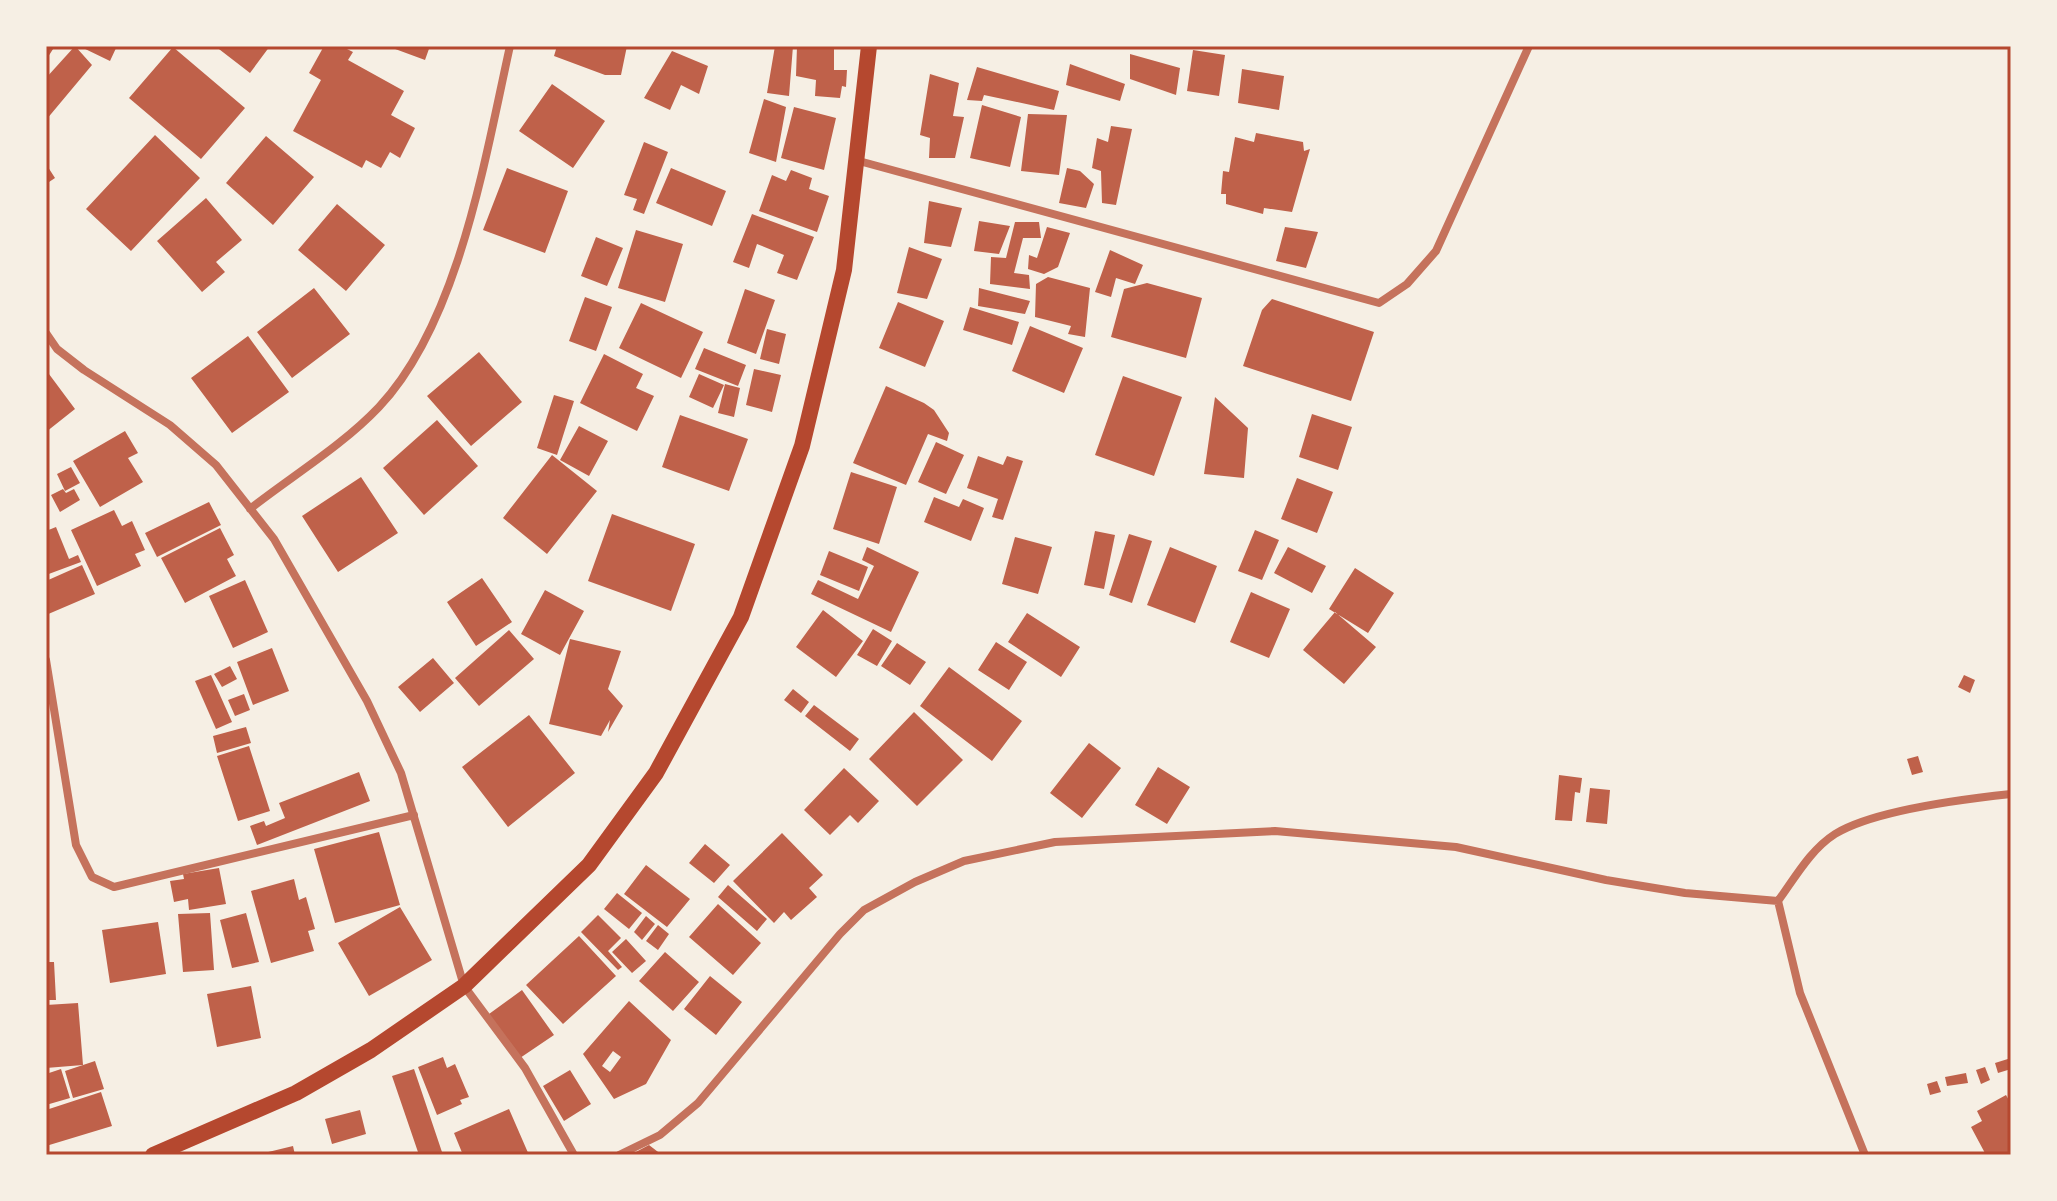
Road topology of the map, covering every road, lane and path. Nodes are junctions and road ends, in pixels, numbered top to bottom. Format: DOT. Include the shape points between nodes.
graph roads {
  1 [pos="510,46"];
  2 [pos="869,46"];
  3 [pos="1529,46"];
  4 [pos="859,161"];
  5 [pos="46,333"];
  6 [pos="250,509"];
  7 [pos="46,660"];
  8 [pos="2011,794"];
  9 [pos="414,815"];
  10 [pos="1778,901"];
  11 [pos="464,986"];
  12 [pos="153,1155"];
  13 [pos="574,1155"];
  14 [pos="619,1155"];
  15 [pos="1865,1155"];
  1 -- 6 [label="street" via="450,281 417,353 379,407"];
  2 -- 4 [label="main road"];
  3 -- 4 [label="street" via="1436,251 1407,284 1379,303"];
  4 -- 11 [label="main road" via="844,270 802,446 741,617 656,773 589,865"];
  5 -- 6 [label="street" via="84,370 170,425 205,455"];
  6 -- 9 [label="street" via="274,539 367,701"];
  7 -- 9 [label="street" via="76,845 92,877 114,887"];
  8 -- 10 [label="street" via="1860,822 1833,835 1808,858"];
  9 -- 11 [label="street"];
  10 -- 14 [label="street" via="1606,880 1456,847 1275,831 1055,842 964,861 864,910 698,1103 660,1135"];
  10 -- 15 [label="street" via="1800,993"];
  11 -- 12 [label="main road" via="371,1050 296,1093"];
  11 -- 13 [label="street" via="525,1068"];
}
